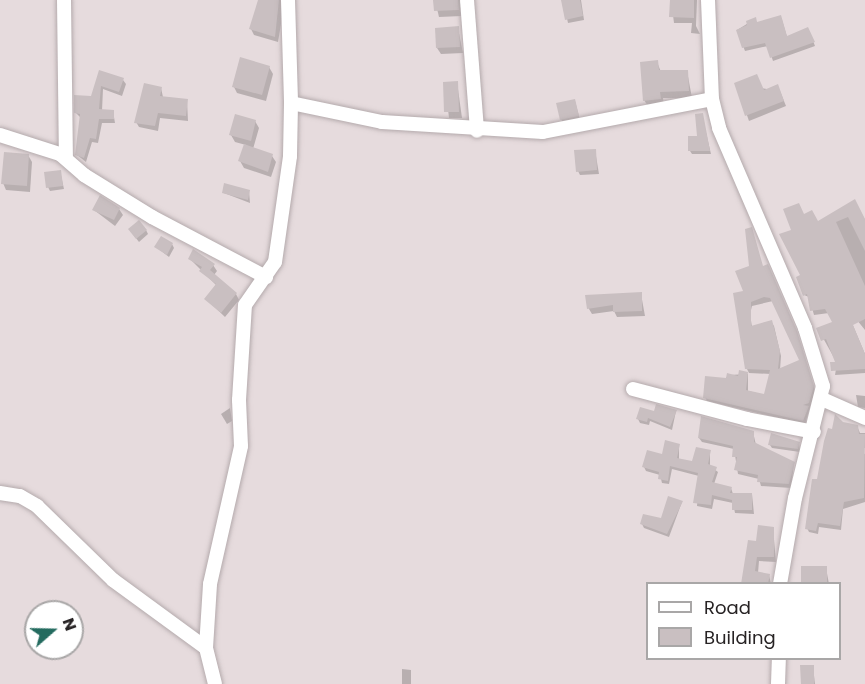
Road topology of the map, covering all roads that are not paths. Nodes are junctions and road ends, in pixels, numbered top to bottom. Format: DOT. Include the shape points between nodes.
graph roads {
  1 [pos="64,0"];
  2 [pos="288,0"];
  3 [pos="467,0"];
  4 [pos="708,0"];
  5 [pos="712,99"];
  6 [pos="291,103"];
  7 [pos="477,131"];
  8 [pos="0,135"];
  9 [pos="66,158"];
  10 [pos="266,277"];
  11 [pos="633,388"];
  12 [pos="822,399"];
  13 [pos="865,418"];
  14 [pos="814,432"];
  15 [pos="0,493"];
  16 [pos="780,582"];
  17 [pos="206,648"];
  18 [pos="779,660"];
  19 [pos="216,684"];
  20 [pos="778,684"];
  1 -- 9 [label="street"];
  2 -- 6 [label="street"];
  3 -- 7 [label="street"];
  4 -- 5 [label="street"];
  5 -- 7 [label="street" via="543,132"];
  5 -- 12 [label="street" via="719,128 806,328 819,367"];
  6 -- 7 [label="street" via="382,122"];
  6 -- 10 [label="street" via="290,156 279,241 275,261"];
  8 -- 9 [label="street"];
  9 -- 10 [label="street" via="84,175 152,217"];
  10 -- 17 [label="street" via="245,305 239,400 241,446 210,584"];
  11 -- 14 [label="street" via="747,419"];
  12 -- 13 [label="street"];
  12 -- 14 [label="street"];
  14 -- 16 [label="street" via="795,498"];
  15 -- 17 [label="street" via="20,496 37,506 113,580"];
  17 -- 19 [label="street"];
  18 -- 20 [label="street"];
}
